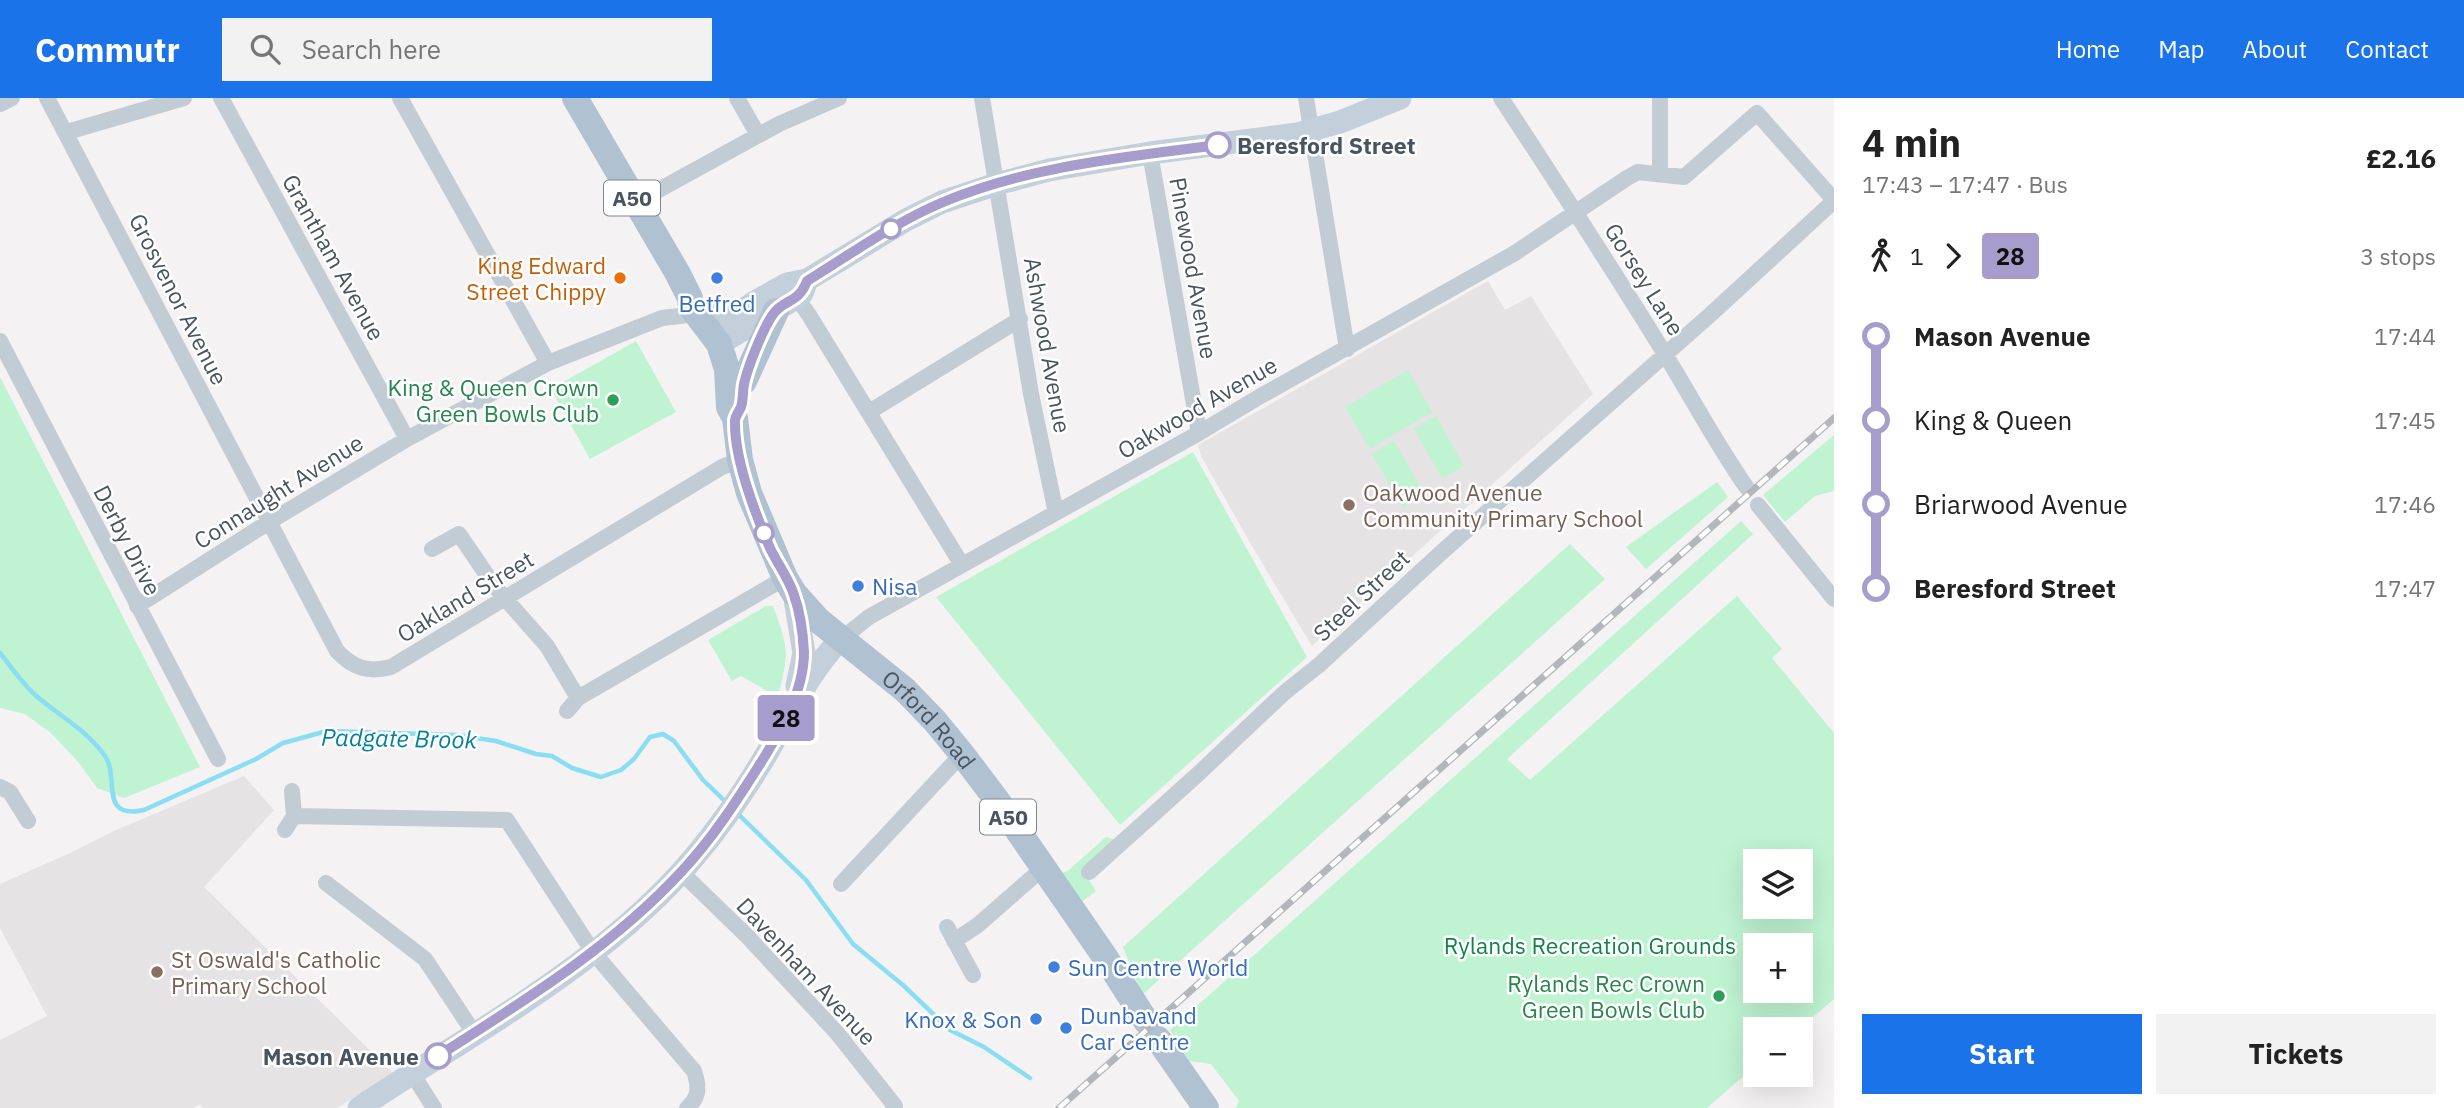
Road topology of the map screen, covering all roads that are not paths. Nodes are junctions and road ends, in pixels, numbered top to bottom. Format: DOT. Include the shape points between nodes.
graph roads {
  1 [pos="12,98"];
  2 [pos="47,98"];
  3 [pos="184,98"];
  4 [pos="221,98"];
  5 [pos="400,98"];
  6 [pos="575,98"];
  7 [pos="737,98"];
  8 [pos="839,98"];
  9 [pos="982,98"];
  10 [pos="1306,98"];
  11 [pos="1400,98"];
  12 [pos="1501,98"];
  13 [pos="1660,98"];
  14 [pos="0,104"];
  15 [pos="1311,130"];
  16 [pos="67,132"];
  17 [pos="758,135"];
  18 [pos="1150,153"];
  19 [pos="1660,174"];
  20 [pos="997,184"];
  21 [pos="1834,200"];
  22 [pos="635,203"];
  23 [pos="1576,210"];
  24 [pos="791,293"];
  25 [pos="1020,319"];
  26 [pos="712,323"];
  27 [pos="0,341"];
  28 [pos="1347,348"];
  29 [pos="1665,354"];
  30 [pos="548,363"];
  31 [pos="744,381"];
  32 [pos="869,412"];
  33 [pos="735,418"];
  34 [pos="1199,433"];
  35 [pos="407,439"];
  36 [pos="740,460"];
  37 [pos="1746,488"];
  38 [pos="1758,505"];
  39 [pos="1056,513"];
  40 [pos="269,522"];
  41 [pos="432,549"];
  42 [pos="962,565"];
  43 [pos="789,586"];
  44 [pos="506,598"];
  45 [pos="1834,599"];
  46 [pos="137,606"];
  47 [pos="840,640"];
  48 [pos="578,698"];
  49 [pos="567,711"];
  50 [pos="789,712"];
  51 [pos="962,754"];
  52 [pos="218,759"];
  53 [pos="0,787"];
  54 [pos="292,791"];
  55 [pos="28,821"];
  56 [pos="1043,868"];
  57 [pos="681,872"];
  58 [pos="1089,872"];
  59 [pos="326,883"];
  60 [pos="841,884"];
  61 [pos="593,952"];
  62 [pos="973,975"];
  63 [pos="474,1033"];
  64 [pos="412,1073"];
  65 [pos="894,1107"];
  66 [pos="359,1108"];
  67 [pos="434,1108"];
  68 [pos="687,1108"];
  69 [pos="1206,1108"];
  1 -- 14 [label="street"];
  2 -- 16 [label="street, Grosvenor Avenue"];
  3 -- 16 [label="street"];
  4 -- 35 [label="street, Grantham Avenue"];
  5 -- 30 [label="street"];
  6 -- 22 [label="main road, A50"];
  7 -- 17 [label="street"];
  8 -- 17 [label="street"];
  9 -- 20 [label="street, Ashwood Avenue"];
  10 -- 15 [label="street"];
  11 -- 15 [label="street"];
  12 -- 23 [label="street, Gorsey Lane"];
  13 -- 19 [label="street"];
  15 -- 18 [label="street"];
  15 -- 28 [label="street"];
  16 -- 40 [label="street, Grosvenor Avenue"];
  17 -- 22 [label="street"];
  18 -- 20 [label="street"];
  18 -- 34 [label="street, Pinewood Avenue"];
  19 -- 21 [label="street, Oakwood Avenue" via="1684,177 1757,113"];
  19 -- 23 [label="street, Oakwood Avenue" via="1638,172"];
  20 -- 24 [label="street" via="906,220"];
  20 -- 25 [label="street, Ashwood Avenue"];
  21 -- 29 [label="street, Steel Street"];
  22 -- 26 [label="main road, A50"];
  23 -- 28 [label="street, Oakwood Avenue" via="1515,253"];
  23 -- 29 [label="street, Gorsey Lane"];
  24 -- 26 [label="street"];
  24 -- 31 [label="main road" via="752,358"];
  24 -- 32 [label="street"];
  25 -- 32 [label="street"];
  25 -- 39 [label="street, Ashwood Avenue"];
  26 -- 30 [label="street, Connaught Avenue" via="662,318"];
  26 -- 31 [label="main road, A50" via="740,356"];
  26 -- 33 [label="main road, A50" via="727,369 729,407"];
  27 -- 46 [label="street, Derby Drive"];
  28 -- 34 [label="street, Oakwood Avenue"];
  29 -- 37 [label="street, Gorsey Lane"];
  29 -- 58 [label="street, Steel Street"];
  30 -- 35 [label="street, Connaught Avenue"];
  31 -- 33 [label="main road, A50"];
  32 -- 42 [label="street"];
  33 -- 36 [label="main road, A50"];
  34 -- 39 [label="street, Oakwood Avenue"];
  35 -- 40 [label="street, Connaught Avenue"];
  36 -- 43 [label="main road, A50" via="755,510"];
  36 -- 44 [label="street, Oakland Street"];
  38 -- 45 [label="street"];
  39 -- 42 [label="street, Oakwood Avenue"];
  40 -- 44 [label="street, Oakland Street" via="337,651 367,670 391,667"];
  40 -- 46 [label="street, Connaught Avenue"];
  41 -- 44 [label="street" via="459,534"];
  42 -- 47 [label="street, Oakwood Avenue" via="869,617"];
  43 -- 47 [label="main road, A50"];
  43 -- 48 [label="street"];
  43 -- 50 [label="street" via="804,653"];
  44 -- 48 [label="street" via="547,646"];
  46 -- 52 [label="street, Derby Drive"];
  47 -- 50 [label="street" via="819,662"];
  47 -- 51 [label="main road, Orford Road / A50" via="905,690"];
  48 -- 49 [label="street"];
  50 -- 57 [label="street" via="732,808"];
  51 -- 56 [label="main road, Orford Road / A50"];
  51 -- 60 [label="street"];
  53 -- 55 [label="street" via="10,792"];
  54 -- 61 [label="street" via="289,823 507,820"];
  56 -- 62 [label="street" via="978,925 951,934"];
  56 -- 69 [label="main road, Orford Road / A50"];
  57 -- 61 [label="street"];
  57 -- 65 [label="street, Davenham Avenue" via="837,1033"];
  59 -- 63 [label="street" via="425,959"];
  61 -- 63 [label="street"];
  61 -- 68 [label="street" via="694,1071 699,1087"];
  63 -- 64 [label="street"];
  64 -- 66 [label="street"];
  64 -- 67 [label="street"];
}
